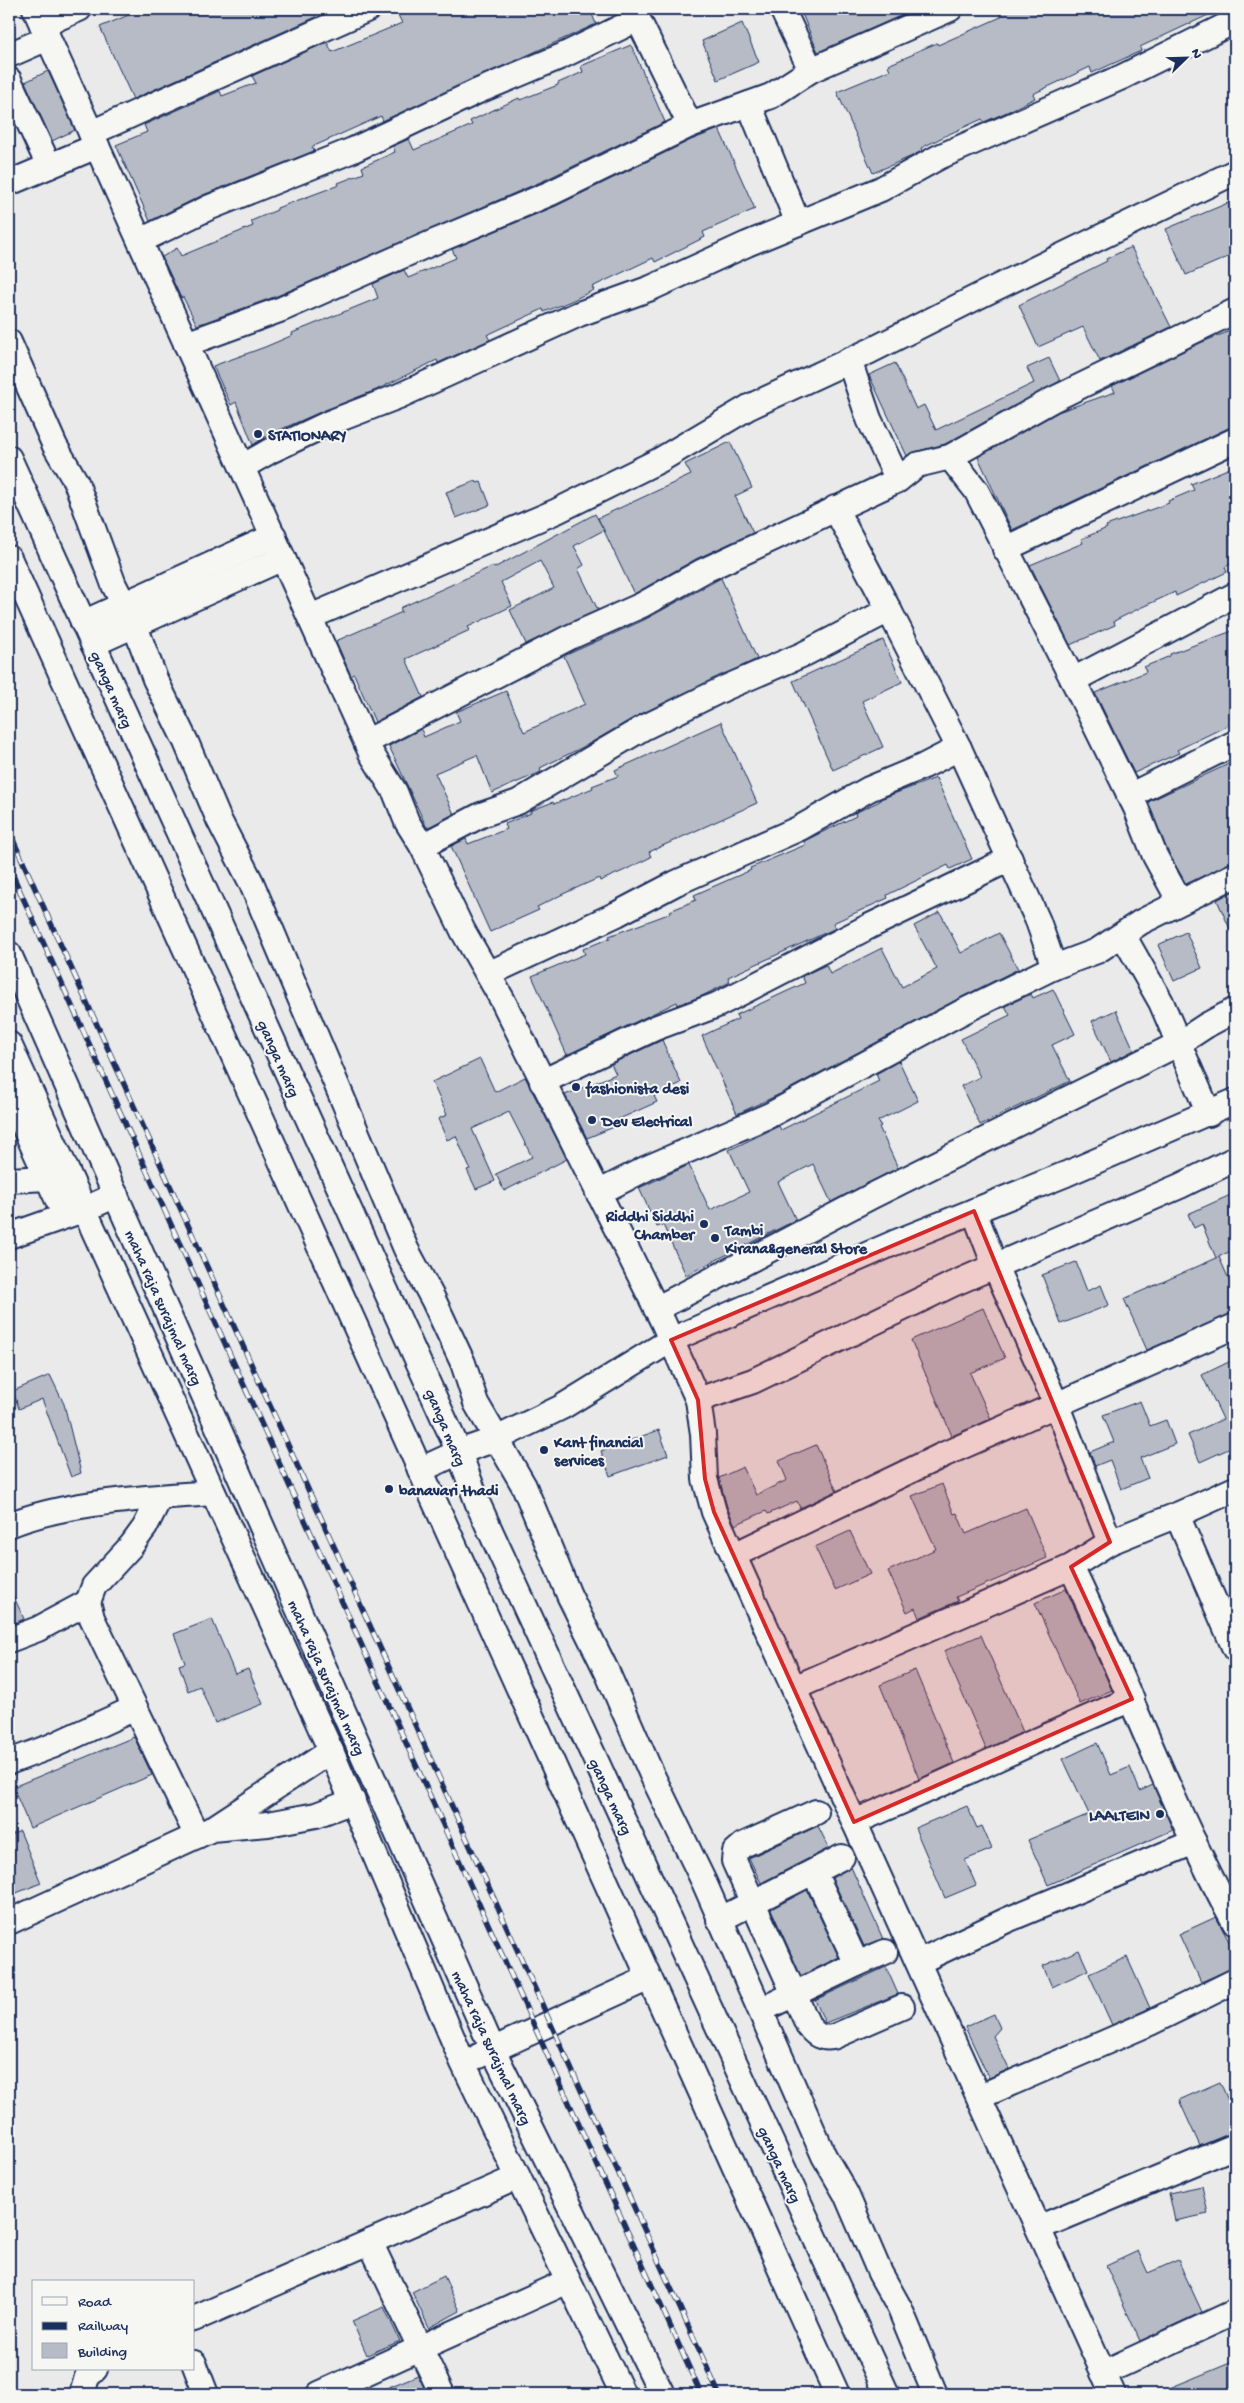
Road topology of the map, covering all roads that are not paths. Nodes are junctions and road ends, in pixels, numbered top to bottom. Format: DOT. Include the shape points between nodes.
graph roads {
  1 [pos="79,9"];
  2 [pos="368,9"];
  3 [pos="782,9"];
  4 [pos="950,9"];
  5 [pos="636,14"];
  6 [pos="1235,20"];
  7 [pos="42,24"];
  8 [pos="9,55"];
  9 [pos="811,70"];
  10 [pos="9,80"];
  11 [pos="749,104"];
  12 [pos="690,126"];
  13 [pos="94,139"];
  14 [pos="49,166"];
  15 [pos="1235,172"];
  16 [pos="9,184"];
  17 [pos="798,224"];
  18 [pos="140,242"];
  19 [pos="1235,310"];
  20 [pos="9,342"];
  21 [pos="186,344"];
  22 [pos="849,360"];
  23 [pos="1235,440"];
  24 [pos="950,456"];
  25 [pos="9,458"];
  26 [pos="242,467"];
  27 [pos="898,480"];
  28 [pos="836,508"];
  29 [pos="274,536"];
  30 [pos="1005,548"];
  31 [pos="9,558"];
  32 [pos="283,558"];
  33 [pos="1235,595"];
  34 [pos="125,604"];
  35 [pos="889,610"];
  36 [pos="310,617"];
  37 [pos="83,623"];
  38 [pos="135,626"];
  39 [pos="93,644"];
  40 [pos="1073,680"];
  41 [pos="366,742"];
  42 [pos="1235,743"];
  43 [pos="959,748"];
  44 [pos="1129,796"];
  45 [pos="422,846"];
  46 [pos="1010,859"];
  47 [pos="1235,875"];
  48 [pos="1180,902"];
  49 [pos="1123,935"];
  50 [pos="9,954"];
  51 [pos="1054,967"];
  52 [pos="488,974"];
  53 [pos="1235,1010"];
  54 [pos="9,1044"];
  55 [pos="1178,1044"];
  56 [pos="542,1082"];
  57 [pos="9,1094"];
  58 [pos="1235,1101"];
  59 [pos="1209,1114"];
  60 [pos="1235,1159"];
  61 [pos="47,1178"];
  62 [pos="9,1180"];
  63 [pos="598,1193"];
  64 [pos="116,1195"];
  65 [pos="974,1211"];
  66 [pos="74,1213"];
  67 [pos="9,1236"];
  68 [pos="995,1266"];
  69 [pos="656,1309"];
  70 [pos="1235,1326"];
  71 [pos="671,1340"];
  72 [pos="698,1400"];
  73 [pos="1057,1406"];
  74 [pos="496,1439"];
  75 [pos="459,1452"];
  76 [pos="420,1470"];
  77 [pos="1235,1489"];
  78 [pos="213,1493"];
  79 [pos="160,1498"];
  80 [pos="1176,1515"];
  81 [pos="9,1525"];
  82 [pos="1110,1542"];
  83 [pos="734,1555"];
  84 [pos="1071,1567"];
  85 [pos="88,1602"];
  86 [pos="9,1640"];
  87 [pos="1235,1649"];
  88 [pos="794,1688"];
  89 [pos="1132,1698"];
  90 [pos="136,1708"];
  91 [pos="331,1751"];
  92 [pos="9,1762"];
  93 [pos="353,1801"];
  94 [pos="816,1812"];
  95 [pos="854,1822"];
  96 [pos="204,1833"];
  97 [pos="1194,1842"];
  98 [pos="842,1857"];
  99 [pos="814,1872"];
  100 [pos="753,1902"];
  101 [pos="719,1920"];
  102 [pos="9,1922"];
  103 [pos="1235,1923"];
  104 [pos="885,1952"];
  105 [pos="918,1962"];
  106 [pos="857,1964"];
  107 [pos="649,1978"];
  108 [pos="1235,1981"];
  109 [pos="794,1994"];
  110 [pos="902,2007"];
  111 [pos="762,2010"];
  112 [pos="493,2050"];
  113 [pos="463,2063"];
  114 [pos="978,2096"];
  115 [pos="1235,2146"];
  116 [pos="518,2177"];
  117 [pos="1038,2228"];
  118 [pos="370,2242"];
  119 [pos="568,2281"];
  120 [pos="1235,2312"];
  121 [pos="195,2320"];
  122 [pos="420,2348"];
  123 [pos="195,2366"];
  124 [pos="94,2370"];
  125 [pos="1103,2373"];
  126 [pos="82,2394"];
  127 [pos="206,2394"];
  128 [pos="319,2394"];
  129 [pos="442,2394"];
  130 [pos="621,2394"];
  131 [pos="662,2394"];
  132 [pos="837,2394"];
  133 [pos="887,2394"];
  134 [pos="935,2394"];
  135 [pos="1113,2394"];
  1 -- 7 [label="street"];
  2 -- 13 [label="street"];
  3 -- 9 [label="street"];
  4 -- 9 [label="street"];
  5 -- 12 [label="street"];
  5 -- 18 [label="street" via="562,56 459,99 353,150 208,208"];
  6 -- 17 [label="street" via="1122,77 939,157 881,189"];
  7 -- 8 [label="street"];
  7 -- 13 [label="street"];
  9 -- 11 [label="street" via="771,96"];
  10 -- 14 [label="street"];
  11 -- 12 [label="street"];
  11 -- 17 [label="street"];
  12 -- 21 [label="street" via="551,193 282,309"];
  13 -- 14 [label="street"];
  13 -- 18 [label="street"];
  14 -- 16 [label="street"];
  15 -- 22 [label="street"];
  17 -- 26 [label="street" via="651,288 579,314 399,396 329,423"];
  18 -- 21 [label="street"];
  19 -- 24 [label="street" via="1052,400"];
  20 -- 34 [label="street" via="76,482 114,585"];
  21 -- 26 [label="street"];
  22 -- 27 [label="street" via="869,419"];
  22 -- 36 [label="street" via="749,407 660,460 556,511"];
  23 -- 30 [label="street"];
  24 -- 27 [label="street" via="917,465"];
  24 -- 30 [label="street" via="976,490"];
  25 -- 37 [label="street, ganga marg"];
  26 -- 29 [label="street"];
  27 -- 28 [label="street"];
  28 -- 35 [label="street"];
  28 -- 41 [label="street" via="491,676"];
  29 -- 32 [label="street"];
  29 -- 34 [label="street"];
  30 -- 40 [label="street"];
  31 -- 76 [label="street"];
  32 -- 36 [label="street"];
  32 -- 38 [label="street"];
  33 -- 40 [label="street"];
  34 -- 37 [label="street"];
  34 -- 38 [label="street"];
  35 -- 43 [label="street"];
  35 -- 45 [label="street" via="804,654 643,728 518,802 481,815"];
  36 -- 41 [label="street"];
  37 -- 39 [label="street, ganga marg"];
  38 -- 39 [label="street"];
  38 -- 74 [label="street" via="155,679 251,882 406,1249 433,1299 463,1364 476,1403"];
  39 -- 75 [label="street, ganga marg"];
  40 -- 44 [label="street"];
  41 -- 45 [label="street"];
  42 -- 44 [label="street"];
  43 -- 46 [label="street"];
  43 -- 52 [label="street" via="869,789 800,828 676,883"];
  44 -- 48 [label="street" via="1155,856"];
  45 -- 52 [label="street" via="463,931"];
  46 -- 51 [label="street" via="1038,921"];
  46 -- 56 [label="street" via="717,1005 656,1028"];
  47 -- 48 [label="street"];
  48 -- 49 [label="street"];
  49 -- 51 [label="street" via="1098,951"];
  49 -- 55 [label="street" via="1161,1002"];
  50 -- 64 [label="street, maha raja surajmal marg"];
  51 -- 63 [label="street" via="770,1114"];
  52 -- 56 [label="street"];
  53 -- 55 [label="street"];
  54 -- 66 [label="street, maha raja surajmal marg"];
  55 -- 59 [label="street"];
  55 -- 69 [label="street" via="872,1196"];
  56 -- 63 [label="street"];
  57 -- 61 [label="street"];
  58 -- 59 [label="street"];
  59 -- 65 [label="street"];
  60 -- 68 [label="street"];
  61 -- 62 [label="street"];
  61 -- 66 [label="street"];
  63 -- 69 [label="street"];
  64 -- 66 [label="street"];
  64 -- 112 [label="street, maha raja surajmal marg"];
  65 -- 68 [label="street"];
  65 -- 71 [label="street"];
  66 -- 67 [label="street"];
  66 -- 78 [label="street, maha raja surajmal marg"];
  68 -- 72 [label="street" via="753,1381"];
  68 -- 73 [label="street"];
  69 -- 71 [label="street"];
  70 -- 73 [label="street"];
  71 -- 72 [label="street"];
  71 -- 74 [label="street" via="562,1407"];
  72 -- 83 [label="street" via="705,1478 714,1512"];
  73 -- 82 [label="street"];
  73 -- 83 [label="street" via="945,1454"];
  74 -- 75 [label="street"];
  74 -- 101 [label="street" via="524,1486 569,1596 607,1672"];
  75 -- 76 [label="street"];
  75 -- 133 [label="street, ganga marg" via="482,1513"];
  76 -- 107 [label="street"];
  77 -- 80 [label="street"];
  78 -- 79 [label="street"];
  78 -- 91 [label="street, maha raja surajmal marg"];
  79 -- 81 [label="street" via="61,1510"];
  79 -- 85 [label="street" via="145,1527 94,1586"];
  80 -- 82 [label="street"];
  80 -- 87 [label="street"];
  82 -- 84 [label="street"];
  83 -- 88 [label="street"];
  84 -- 88 [label="street"];
  84 -- 89 [label="street"];
  85 -- 86 [label="street" via="38,1629"];
  85 -- 90 [label="street" via="92,1618"];
  88 -- 95 [label="street"];
  89 -- 95 [label="street" via="932,1790"];
  89 -- 97 [label="street"];
  90 -- 92 [label="street"];
  90 -- 96 [label="street"];
  91 -- 93 [label="street, maha raja surajmal marg"];
  91 -- 96 [label="street"];
  93 -- 96 [label="street" via="316,1815"];
  93 -- 113 [label="street, maha raja surajmal marg"];
  94 -- 100 [label="street" via="744,1845 736,1852 734,1860"];
  95 -- 105 [label="street"];
  96 -- 102 [label="street"];
  97 -- 103 [label="street"];
  97 -- 105 [label="street" via="1015,1916"];
  98 -- 99 [label="street"];
  99 -- 100 [label="street"];
  99 -- 106 [label="street"];
  100 -- 101 [label="street"];
  100 -- 109 [label="street"];
  101 -- 111 [label="street"];
  104 -- 106 [label="street"];
  105 -- 114 [label="street"];
  106 -- 109 [label="street"];
  107 -- 112 [label="street"];
  107 -- 132 [label="street"];
  108 -- 114 [label="street" via="1150,2023"];
  109 -- 110 [label="street" via="809,2027 824,2038 833,2038"];
  109 -- 111 [label="street"];
  111 -- 134 [label="street" via="824,2156 846,2194 880,2273 900,2309"];
  112 -- 113 [label="street"];
  112 -- 131 [label="street, maha raja surajmal marg"];
  113 -- 116 [label="street, maha raja surajmal marg"];
  114 -- 117 [label="street"];
  115 -- 117 [label="street"];
  116 -- 118 [label="street"];
  116 -- 119 [label="street, maha raja surajmal marg"];
  117 -- 125 [label="street"];
  118 -- 121 [label="street"];
  118 -- 122 [label="street"];
  119 -- 122 [label="street"];
  119 -- 130 [label="street, maha raja surajmal marg"];
  120 -- 125 [label="street"];
  122 -- 128 [label="street"];
  122 -- 129 [label="street"];
  123 -- 127 [label="street"];
  124 -- 126 [label="street" via="87,2377"];
  125 -- 135 [label="street"];
}
